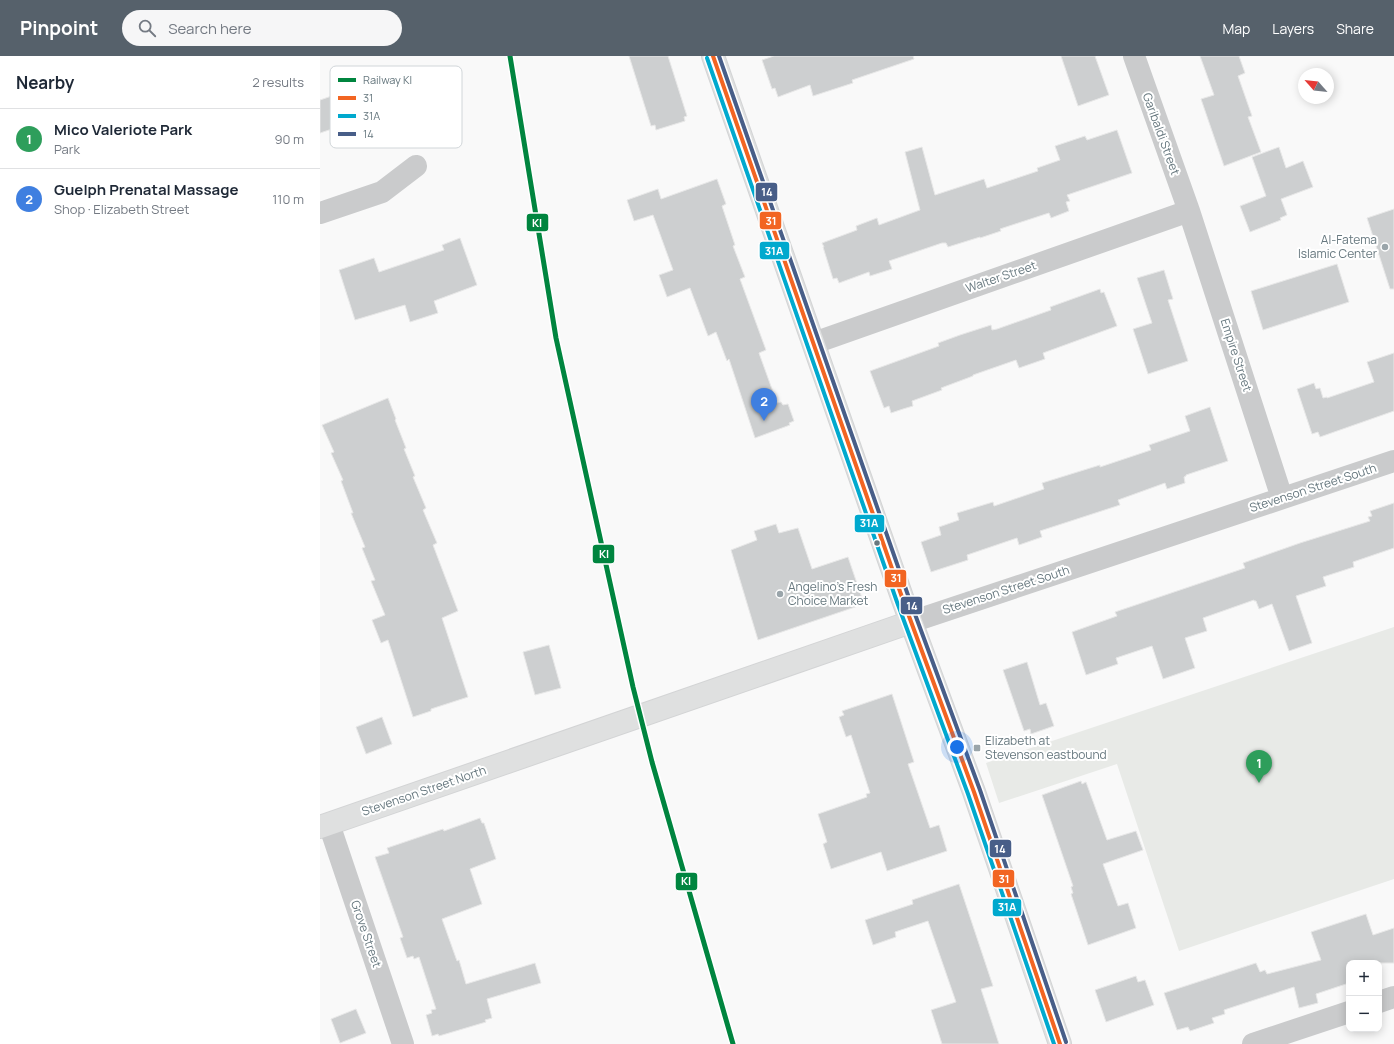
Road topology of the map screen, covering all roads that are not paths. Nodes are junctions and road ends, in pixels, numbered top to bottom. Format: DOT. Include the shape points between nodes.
graph roads {
  1 [pos="713,56"];
  2 [pos="1134,56"];
  3 [pos="416,166"];
  4 [pos="1189,211"];
  5 [pos="320,213"];
  6 [pos="814,343"];
  7 [pos="1394,461"];
  8 [pos="1282,498"];
  9 [pos="911,622"];
  10 [pos="528,755"];
  11 [pos="324,825"];
  12 [pos="1394,997"];
  13 [pos="1382,1001"];
  14 [pos="1346,1013"];
  15 [pos="403,1044"];
  16 [pos="1060,1044"];
  17 [pos="1253,1044"];
  1 -- 6 [label="main road"];
  2 -- 4 [label="street, Garibaldi Street"];
  3 -- 5 [label="street" via="382,192"];
  4 -- 6 [label="street, Walter Street"];
  4 -- 8 [label="street, Empire Street"];
  6 -- 9 [label="main road"];
  7 -- 8 [label="street, Stevenson Street South"];
  8 -- 9 [label="street, Stevenson Street South"];
  9 -- 10 [label="main road, Stevenson Street South"];
  9 -- 16 [label="main road" via="974,792"];
  10 -- 11 [label="main road, Stevenson Street North"];
  11 -- 15 [label="street, Grove Street"];
  12 -- 13 [label="street"];
  14 -- 17 [label="street"];
}
